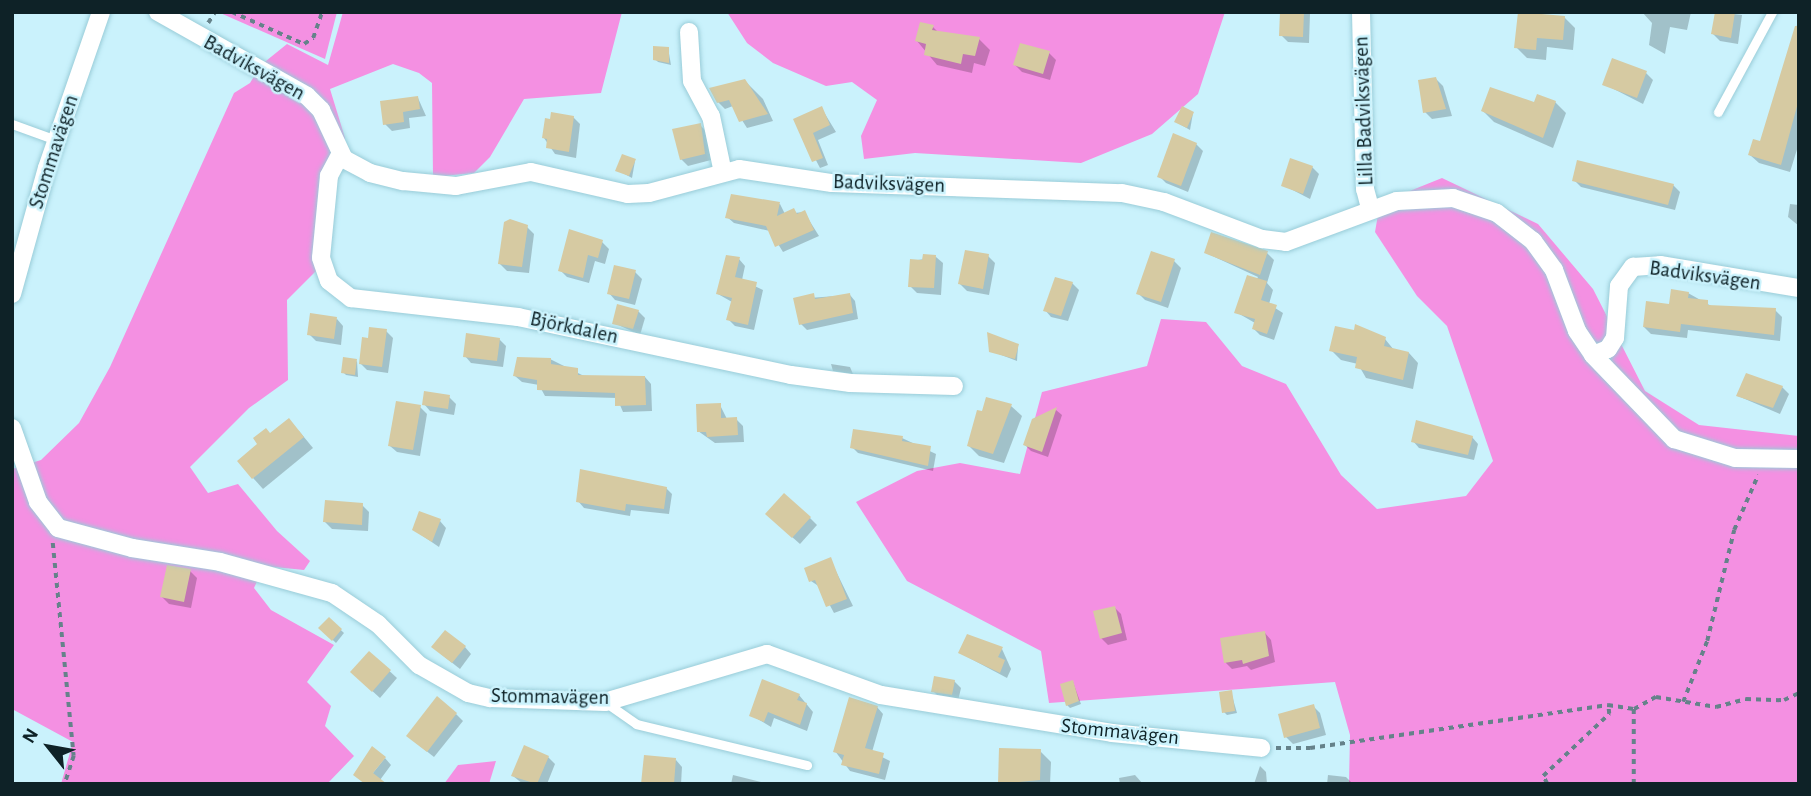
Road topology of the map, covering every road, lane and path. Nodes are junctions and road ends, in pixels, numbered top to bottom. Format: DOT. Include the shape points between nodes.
graph roads {
  1 [pos="101,12"];
  2 [pos="158,12"];
  3 [pos="232,12"];
  4 [pos="322,12"];
  5 [pos="1361,12"];
  6 [pos="1772,12"];
  7 [pos="689,32"];
  8 [pos="1718,112"];
  9 [pos="12,124"];
  10 [pos="56,140"];
  11 [pos="340,155"];
  12 [pos="723,173"];
  13 [pos="1370,208"];
  14 [pos="1799,288"];
  15 [pos="12,294"];
  16 [pos="1593,355"];
  17 [pos="954,386"];
  18 [pos="12,428"];
  19 [pos="1799,459"];
  20 [pos="1765,461"];
  21 [pos="47,519"];
  22 [pos="1799,693"];
  23 [pos="605,702"];
  24 [pos="1683,702"];
  25 [pos="1608,705"];
  26 [pos="1634,709"];
  27 [pos="1261,748"];
  28 [pos="807,765"];
  29 [pos="65,784"];
  30 [pos="1547,784"];
  31 [pos="1634,784"];
  1 -- 10 [label="street, Stommavägen"];
  2 -- 11 [label="street, Badviksvägen" via="307,96 321,110"];
  3 -- 4 [label="path" via="304,44 313,38"];
  5 -- 13 [label="street, Lilla Badviksvägen"];
  6 -- 8 [label="lane"];
  7 -- 12 [label="street" via="692,81 711,116"];
  9 -- 10 [label="lane"];
  10 -- 15 [label="street, Stommavägen"];
  11 -- 12 [label="street, Badviksvägen" via="370,173 440,185 531,172 628,194"];
  11 -- 17 [label="street, Björkdalen" via="329,176 321,258 328,281 351,298 518,317 791,375 850,383"];
  12 -- 13 [label="street, Badviksvägen" via="739,169 832,183 1122,192 1164,202 1262,239 1286,242 1318,234"];
  13 -- 16 [label="street, Badviksvägen" via="1397,201 1453,198 1514,223 1546,255 1577,331"];
  14 -- 16 [label="street, Badviksvägen" via="1660,265 1633,267 1619,286 1615,338 1608,349"];
  16 -- 20 [label="street, Badviksvägen" via="1674,439 1698,450"];
  18 -- 21 [label="street"];
  19 -- 20 [label="street, Badviksvägen"];
  20 -- 24 [label="path" via="1734,530 1707,641"];
  21 -- 23 [label="street, Stommavägen" via="82,536 220,562 332,593 378,624 419,665 468,693 490,698"];
  21 -- 29 [label="path" via="56,555 74,756"];
  22 -- 24 [label="path" via="1784,701 1746,699 1716,707"];
  23 -- 27 [label="street, Stommavägen" via="767,654 862,690 905,699 1112,733"];
  23 -- 28 [label="lane" via="636,724"];
  24 -- 26 [label="path" via="1656,696"];
  25 -- 26 [label="path"];
  25 -- 27 [label="path" via="1310,748"];
  25 -- 30 [label="path" via="1609,714 1544,776"];
  26 -- 31 [label="path"];
}
